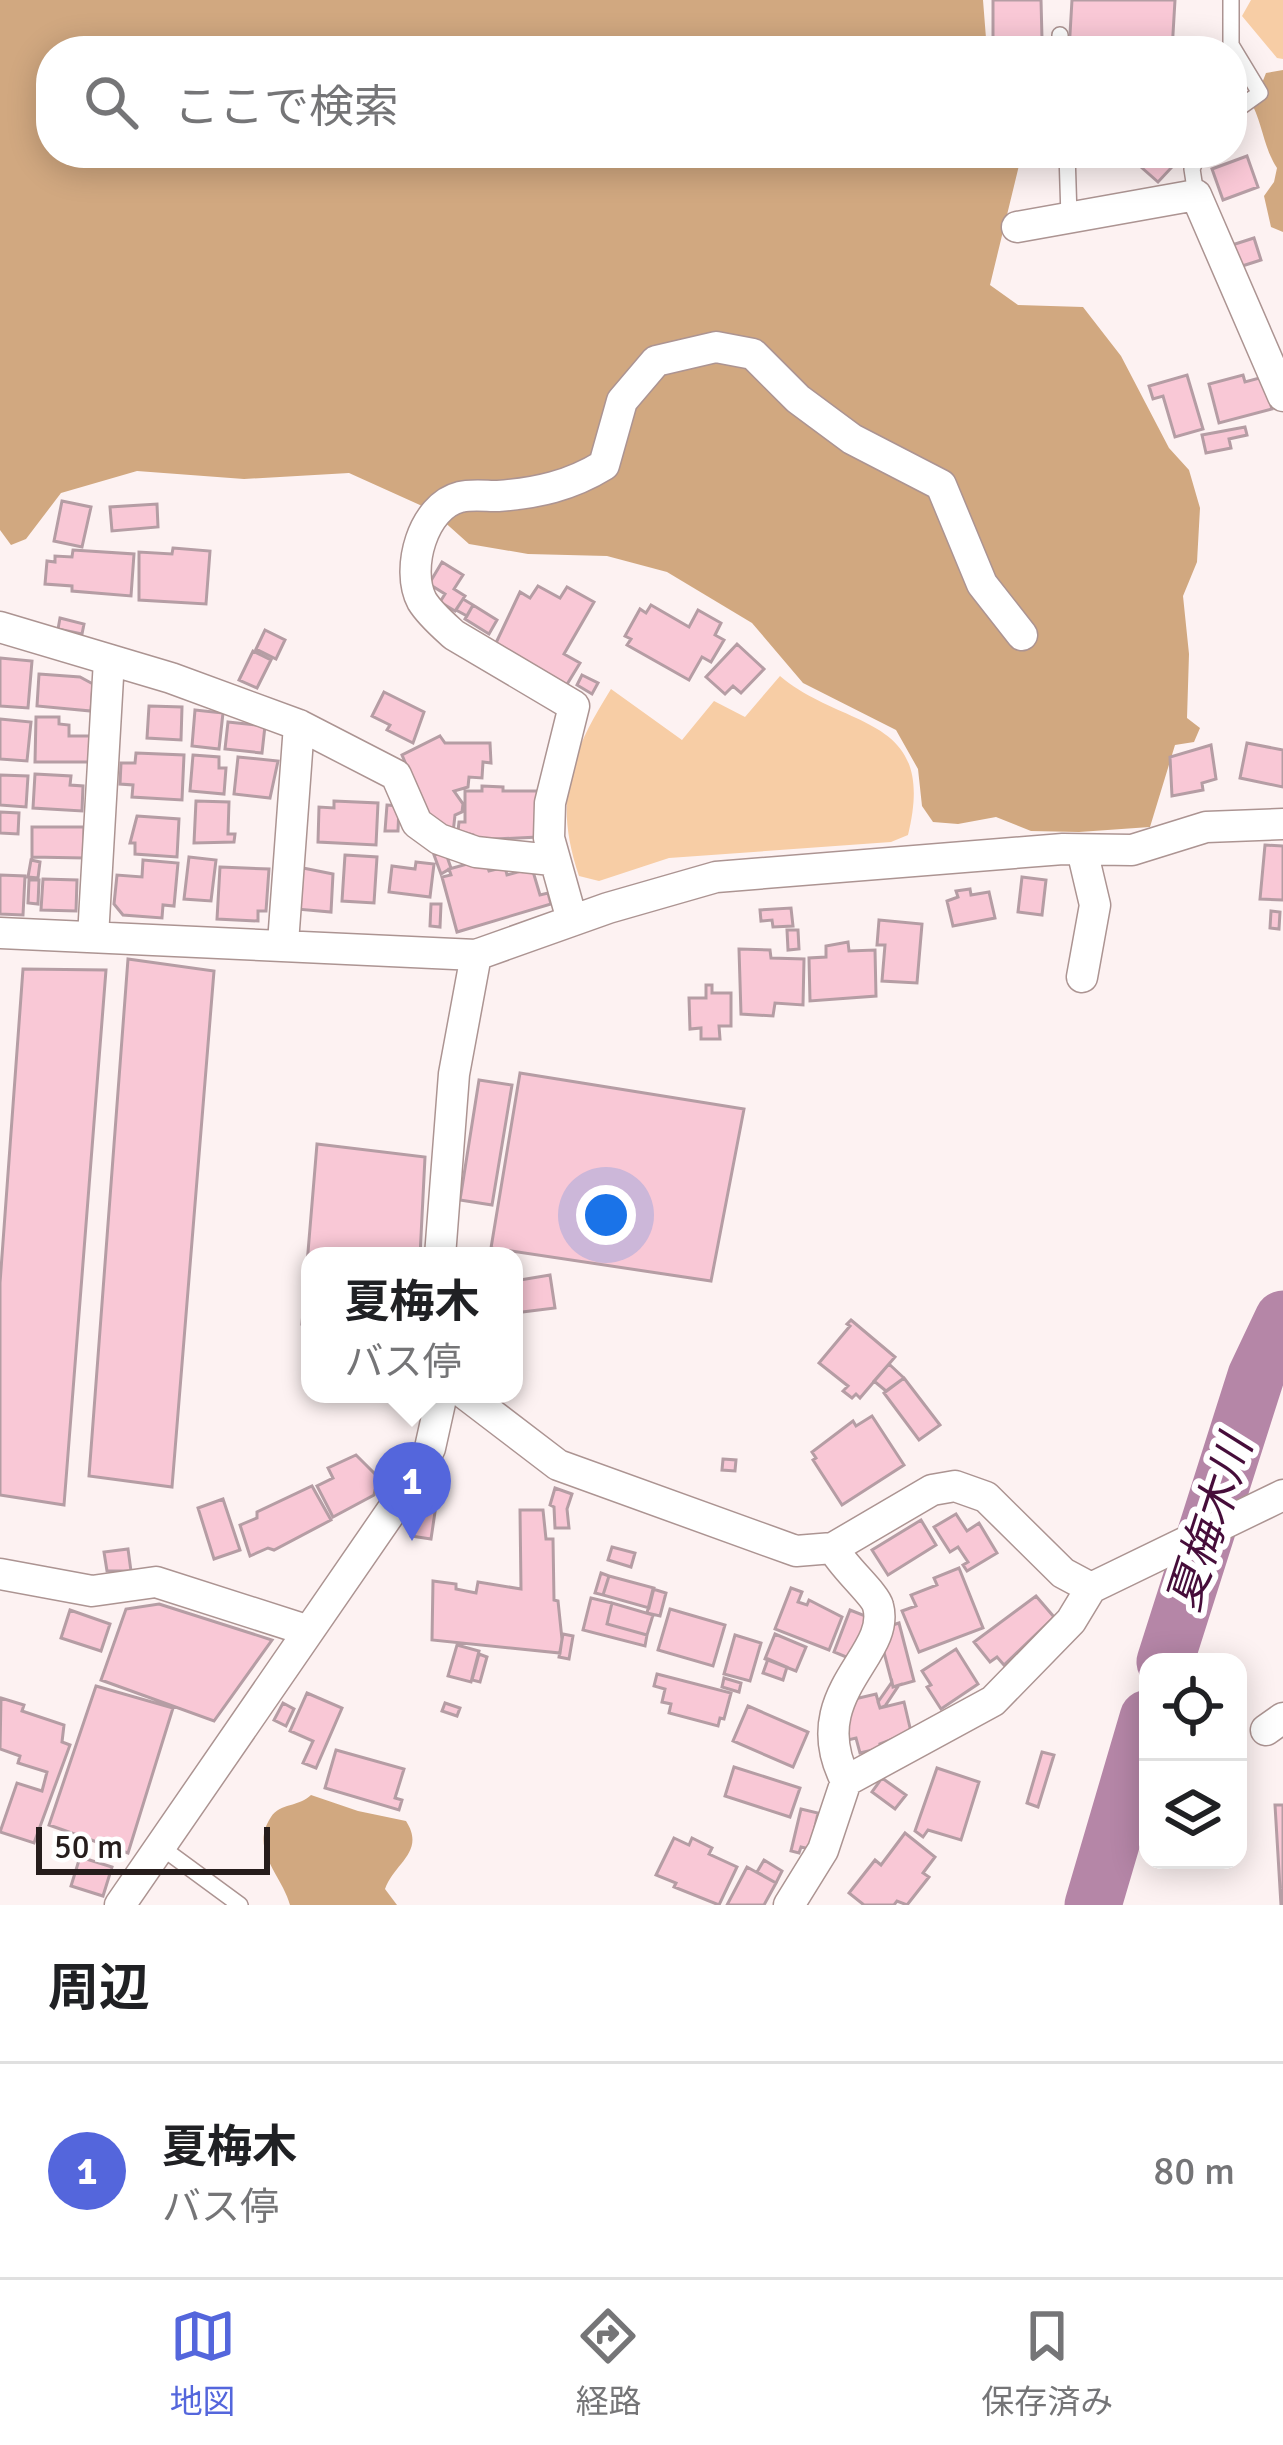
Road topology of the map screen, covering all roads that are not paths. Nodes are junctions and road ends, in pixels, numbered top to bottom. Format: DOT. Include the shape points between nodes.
graph roads {
  1 [pos="1231,0"];
  2 [pos="1232,36"];
  3 [pos="1247,71"];
  4 [pos="1247,102"];
  5 [pos="1067,168"];
  6 [pos="1193,168"];
  7 [pos="1196,195"];
  8 [pos="1069,218"];
  9 [pos="1017,227"];
  10 [pos="1283,396"];
  11 [pos="0,627"];
  12 [pos="1022,635"];
  13 [pos="109,660"];
  14 [pos="299,725"];
  15 [pos="1283,824"];
  16 [pos="1082,850"];
  17 [pos="552,860"];
  18 [pos="572,920"];
  19 [pos="0,933"];
  20 [pos="93,937"];
  21 [pos="283,943"];
  22 [pos="476,955"];
  23 [pos="1082,977"];
  24 [pos="441,1247"];
  25 [pos="440,1403"];
  26 [pos="477,1403"];
  27 [pos="1283,1495"];
  28 [pos="833,1548"];
  29 [pos="0,1574"];
  30 [pos="1091,1588"];
  31 [pos="306,1630"];
  32 [pos="846,1781"];
  33 [pos="161,1847"];
  34 [pos="120,1905"];
  35 [pos="240,1905"];
  36 [pos="789,1905"];
  1 -- 2 [label="lane"];
  3 -- 4 [label="lane" via="1260,93"];
  5 -- 8 [label="lane"];
  6 -- 7 [label="lane"];
  7 -- 8 [label="street"];
  7 -- 10 [label="street"];
  8 -- 9 [label="street"];
  11 -- 13 [label="street"];
  12 -- 17 [label="street" via="982,584 941,485 852,439 753,354 716,347 656,361 622,400 604,465 542,491 458,497 432,517 418,555 416,581 438,620 574,706 550,802"];
  13 -- 14 [label="street"];
  13 -- 20 [label="street"];
  14 -- 17 [label="street" via="396,775 417,823 439,839 476,852"];
  14 -- 21 [label="street"];
  15 -- 16 [label="street" via="1206,827 1132,850"];
  16 -- 18 [label="street" via="716,877"];
  16 -- 23 [label="street" via="1095,905"];
  17 -- 18 [label="street"];
  18 -- 22 [label="street"];
  19 -- 20 [label="street"];
  20 -- 21 [label="street"];
  21 -- 22 [label="street"];
  22 -- 24 [label="street" via="454,1075"];
  25 -- 31 [label="street" via="418,1471"];
  26 -- 28 [label="street" via="558,1465 796,1551"];
  27 -- 30 [label="street"];
  28 -- 30 [label="street" via="920,1496 955,1486 986,1497 1063,1573"];
  28 -- 32 [label="street" via="872,1594 879,1615 836,1705 835,1754"];
  29 -- 31 [label="street" via="92,1591 156,1582"];
  30 -- 32 [label="street" via="1071,1622 994,1701"];
  31 -- 33 [label="street"];
  32 -- 36 [label="street" via="823,1850"];
  33 -- 34 [label="street"];
  33 -- 35 [label="lane"];
}
